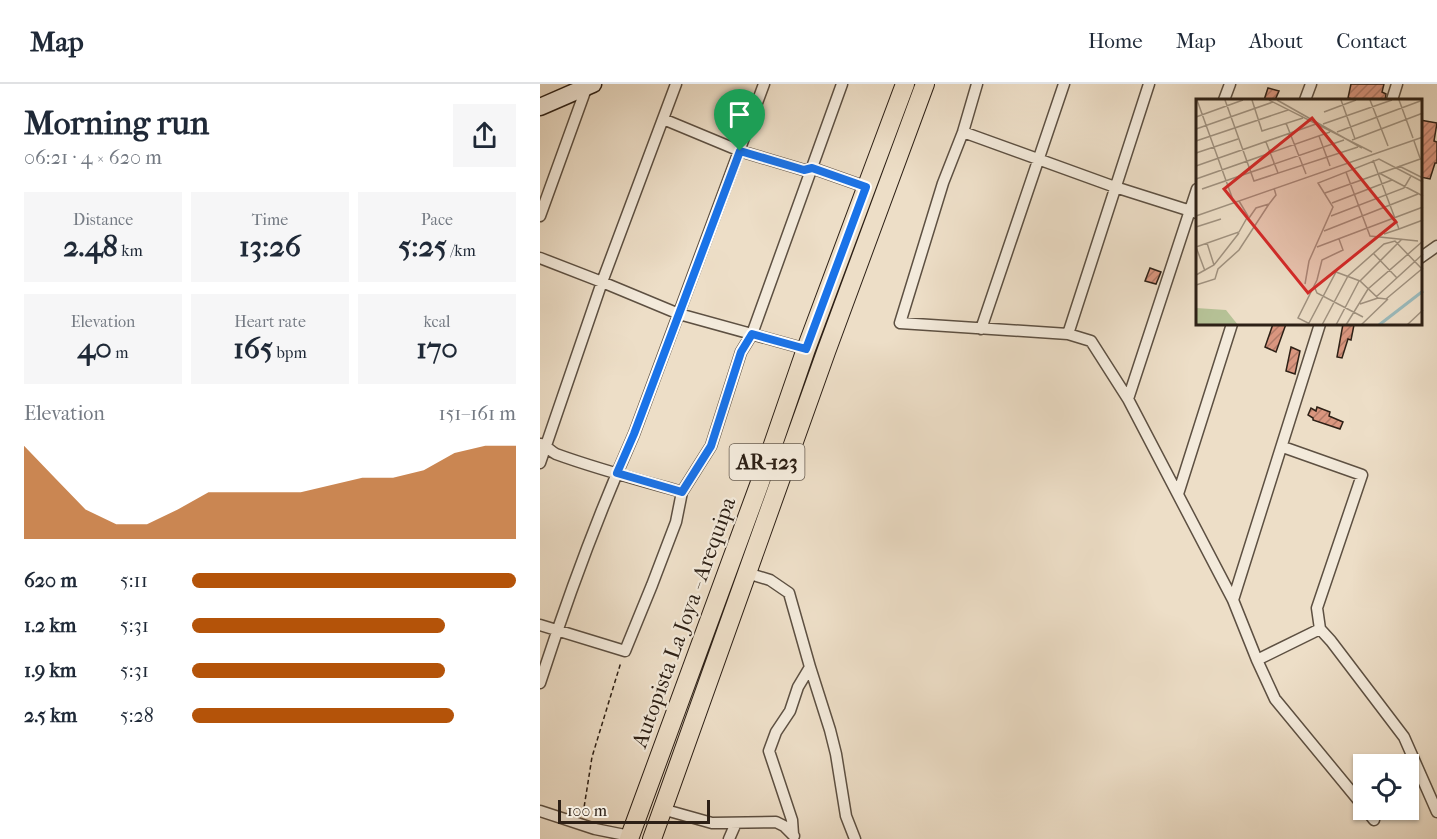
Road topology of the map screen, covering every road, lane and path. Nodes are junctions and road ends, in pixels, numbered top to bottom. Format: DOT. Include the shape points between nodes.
graph roads {
  1 [pos="676,84"];
  2 [pos="764,84"];
  3 [pos="842,84"];
  4 [pos="905,84"];
  5 [pos="925,84"];
  6 [pos="977,84"];
  7 [pos="1064,84"];
  8 [pos="1149,84"];
  9 [pos="1230,84"];
  10 [pos="1311,84"];
  11 [pos="1397,84"];
  12 [pos="590,85"];
  13 [pos="1224,99"];
  14 [pos="1305,99"];
  15 [pos="1392,99"];
  16 [pos="540,107"];
  17 [pos="663,119"];
  18 [pos="963,132"];
  19 [pos="740,151"];
  20 [pos="1039,161"];
  21 [pos="812,168"];
  22 [pos="866,187"];
  23 [pos="1115,188"];
  24 [pos="1196,197"];
  25 [pos="1194,212"];
  26 [pos="540,216"];
  27 [pos="1437,246"];
  28 [pos="1422,257"];
  29 [pos="540,258"];
  30 [pos="602,282"];
  31 [pos="679,314"];
  32 [pos="1231,326"];
  33 [pos="1319,326"];
  34 [pos="981,329"];
  35 [pos="752,334"];
  36 [pos="1068,334"];
  37 [pos="806,349"];
  38 [pos="1128,399"];
  39 [pos="543,445"];
  40 [pos="1283,447"];
  41 [pos="540,463"];
  42 [pos="617,473"];
  43 [pos="682,492"];
  44 [pos="1178,494"];
  45 [pos="747,573"];
  46 [pos="1233,600"];
  47 [pos="540,625"];
  48 [pos="1320,629"];
  49 [pos="556,631"];
  50 [pos="625,651"];
  51 [pos="1257,660"];
  52 [pos="810,667"];
  53 [pos="540,683"];
  54 [pos="1420,776"];
  55 [pos="1353,793"];
  56 [pos="1437,793"];
  57 [pos="663,809"];
  58 [pos="540,811"];
  59 [pos="1437,812"];
  60 [pos="580,823"];
  61 [pos="736,823"];
  62 [pos="795,837"];
  63 [pos="630,838"];
  64 [pos="652,839"];
  65 [pos="729,839"];
  66 [pos="855,839"];
  1 -- 17 [label="street"];
  2 -- 19 [label="street"];
  3 -- 21 [label="street"];
  4 -- 22 [label="main road, Autopista La Joya - Arequipa / AR-123"];
  5 -- 45 [label="main road, Autopista La Joya - Arequipa / AR-123"];
  6 -- 18 [label="street"];
  7 -- 20 [label="street"];
  8 -- 23 [label="street"];
  9 -- 13 [label="street"];
  10 -- 14 [label="street"];
  11 -- 15 [label="street"];
  12 -- 16 [label="street"];
  12 -- 26 [label="street"];
  17 -- 19 [label="street"];
  17 -- 30 [label="street"];
  18 -- 20 [label="street"];
  18 -- 34 [label="street" via="943,183 900,323"];
  19 -- 21 [label="street" via="804,170"];
  19 -- 31 [label="street"];
  20 -- 23 [label="street"];
  20 -- 34 [label="street"];
  21 -- 22 [label="street"];
  21 -- 35 [label="street"];
  22 -- 37 [label="main road, Autopista La Joya - Arequipa / AR-123"];
  23 -- 25 [label="street"];
  23 -- 36 [label="street"];
  24 -- 25 [label="street"];
  25 -- 38 [label="street"];
  27 -- 28 [label="street"];
  29 -- 30 [label="street"];
  30 -- 31 [label="street"];
  30 -- 39 [label="street"];
  31 -- 35 [label="street"];
  31 -- 42 [label="street"];
  32 -- 44 [label="street"];
  33 -- 40 [label="street"];
  34 -- 36 [label="street"];
  35 -- 37 [label="street"];
  35 -- 43 [label="street" via="739,360 711,446"];
  36 -- 38 [label="street" via="1091,341"];
  37 -- 63 [label="main road, Autopista La Joya - Arequipa / AR-123"];
  38 -- 44 [label="street"];
  39 -- 41 [label="street"];
  39 -- 42 [label="street" via="552,452"];
  40 -- 46 [label="street"];
  40 -- 48 [label="street" via="1362,475 1317,608"];
  42 -- 43 [label="street"];
  42 -- 49 [label="street"];
  43 -- 50 [label="street" via="676,522"];
  44 -- 46 [label="street"];
  45 -- 52 [label="street" via="770,580 789,593"];
  45 -- 57 [label="main road, Autopista La Joya - Arequipa / AR-123"];
  46 -- 51 [label="street"];
  47 -- 49 [label="street"];
  48 -- 51 [label="street"];
  48 -- 54 [label="street" via="1404,737"];
  49 -- 50 [label="street"];
  49 -- 53 [label="street"];
  50 -- 60 [label="path" via="592,757"];
  51 -- 55 [label="street" via="1275,699"];
  52 -- 62 [label="street" via="769,751"];
  52 -- 66 [label="street" via="830,730 846,816"];
  54 -- 56 [label="street"];
  54 -- 59 [label="street"];
  57 -- 61 [label="street" via="712,823"];
  57 -- 64 [label="main road, Autopista La Joya - Arequipa / AR-123"];
  58 -- 60 [label="street"];
  60 -- 63 [label="street"];
  61 -- 62 [label="street" via="776,822"];
  61 -- 65 [label="street"];
}
